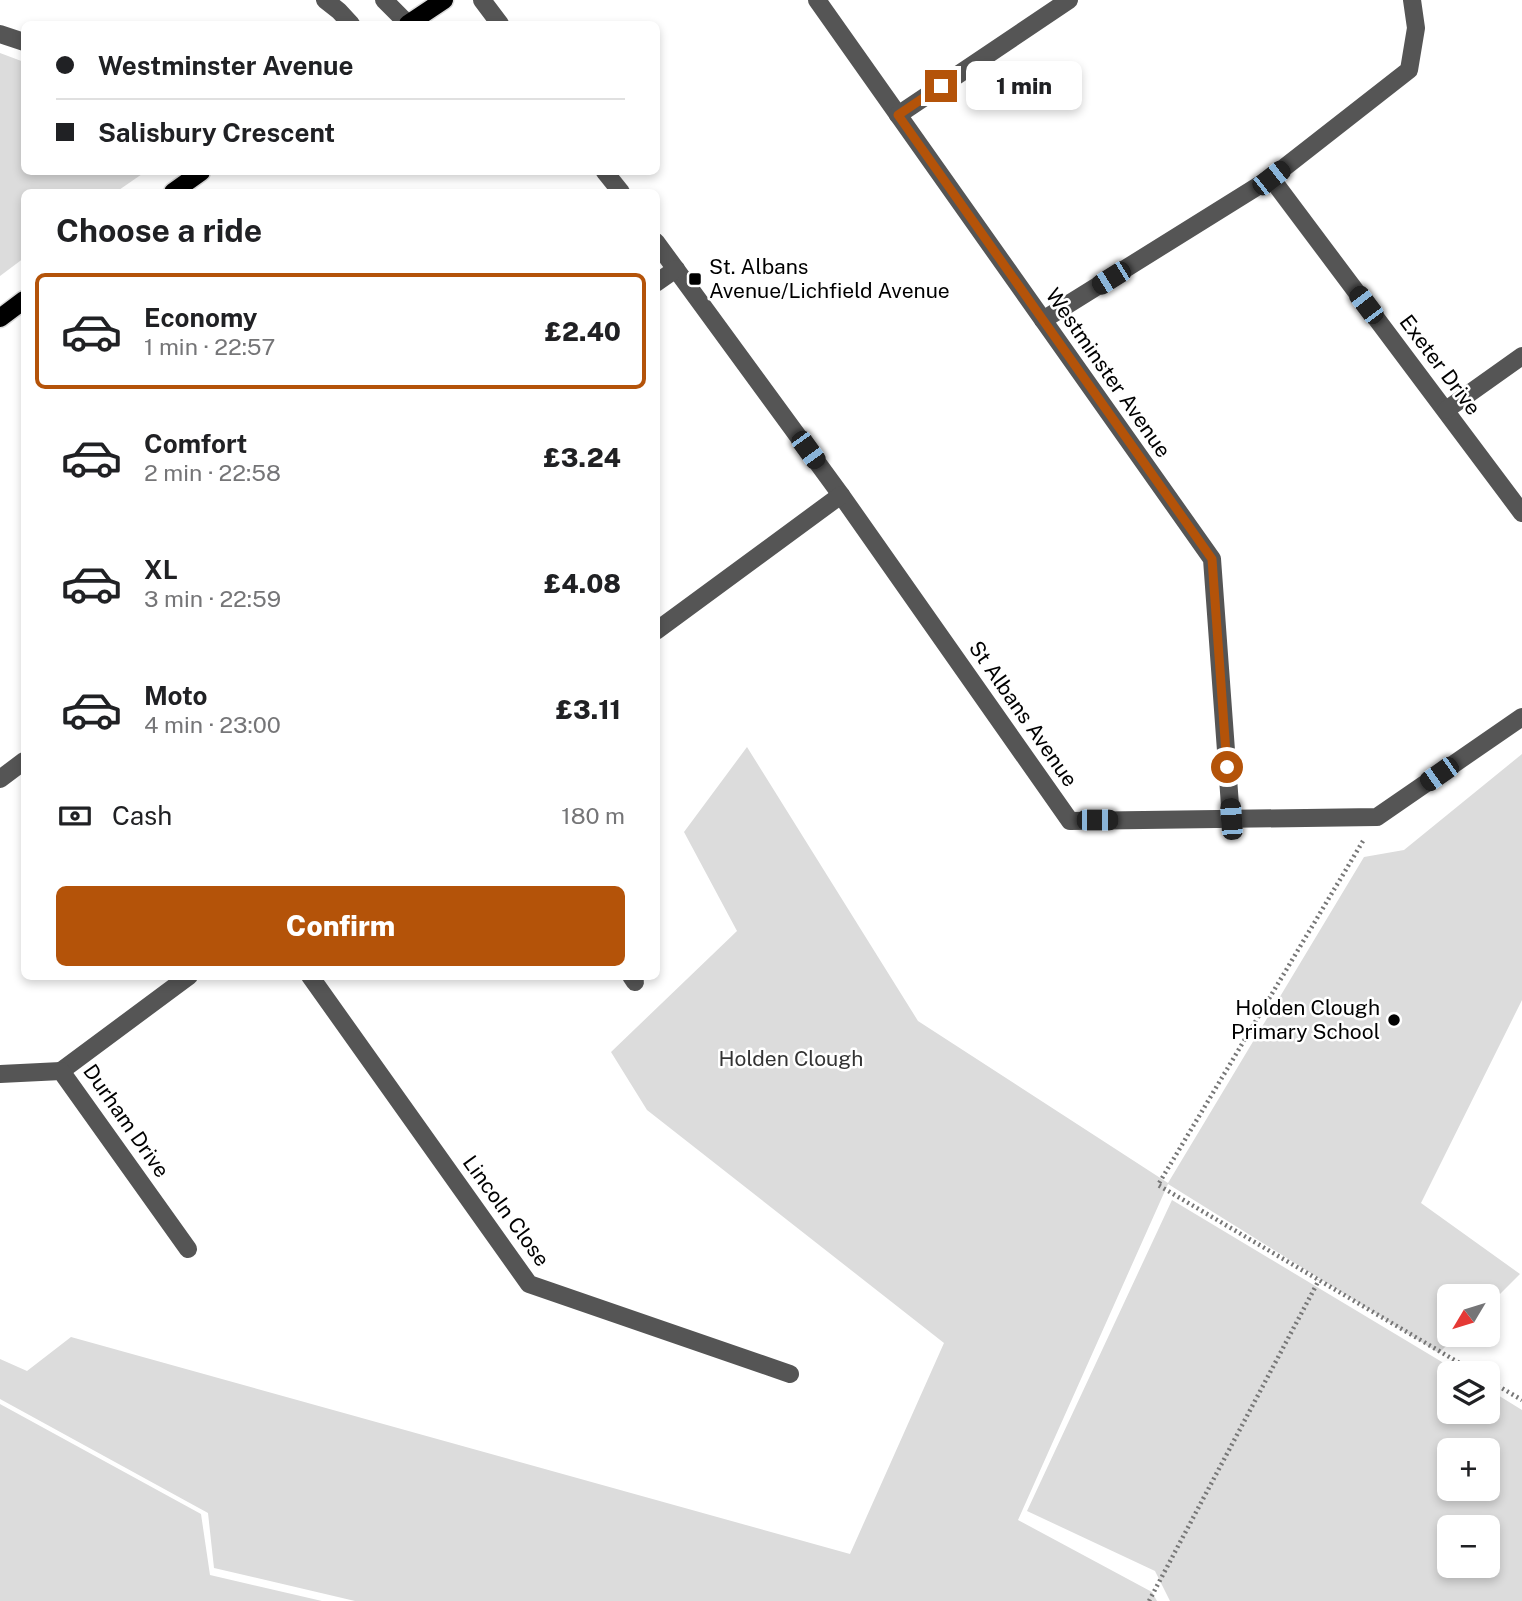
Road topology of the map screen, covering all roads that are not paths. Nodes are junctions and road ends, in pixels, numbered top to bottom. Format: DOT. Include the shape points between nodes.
graph roads {
  1 [pos="325,0"];
  2 [pos="384,0"];
  3 [pos="444,0"];
  4 [pos="482,0"];
  5 [pos="817,0"];
  6 [pos="1069,0"];
  7 [pos="1412,0"];
  8 [pos="348,21"];
  9 [pos="405,21"];
  10 [pos="412,21"];
  11 [pos="497,21"];
  12 [pos="0,34"];
  13 [pos="21,41"];
  14 [pos="898,115"];
  15 [pos="197,175"];
  16 [pos="1271,178"];
  17 [pos="177,189"];
  18 [pos="660,247"];
  19 [pos="676,269"];
  20 [pos="660,280"];
  21 [pos="21,302"];
  22 [pos="0,317"];
  23 [pos="1043,320"];
  24 [pos="1522,356"];
  25 [pos="1446,410"];
  26 [pos="841,495"];
  27 [pos="1522,513"];
  28 [pos="660,628"];
  29 [pos="1522,717"];
  30 [pos="21,763"];
  31 [pos="0,779"];
  32 [pos="1231,819"];
  33 [pos="184,980"];
  34 [pos="313,980"];
  35 [pos="61,1071"];
  36 [pos="0,1073"];
  37 [pos="188,1249"];
  38 [pos="790,1374"];
  1 -- 8 [label="street"];
  2 -- 9 [label="street"];
  3 -- 10 [label="main road"];
  4 -- 11 [label="street"];
  5 -- 14 [label="street, Westminster Avenue"];
  6 -- 14 [label="street"];
  7 -- 16 [label="street" via="1416,28 1409,70"];
  12 -- 13 [label="street"];
  14 -- 23 [label="street, Westminster Avenue"];
  15 -- 17 [label="main road"];
  16 -- 23 [label="street"];
  16 -- 25 [label="street, Exeter Drive"];
  18 -- 19 [label="street, St Albans Avenue"];
  19 -- 20 [label="street"];
  19 -- 26 [label="street, St Albans Avenue"];
  21 -- 22 [label="main road"];
  23 -- 32 [label="street, Westminster Avenue" via="1212,559"];
  24 -- 25 [label="street"];
  25 -- 27 [label="street, Exeter Drive"];
  26 -- 28 [label="street"];
  26 -- 32 [label="street, St Albans Avenue" via="1070,821"];
  29 -- 32 [label="street, St Albans Avenue" via="1377,817"];
  30 -- 31 [label="street"];
  33 -- 35 [label="street"];
  34 -- 38 [label="street, Lincoln Close" via="529,1284"];
  35 -- 36 [label="street, Durham Drive"];
  35 -- 37 [label="street, Durham Drive"];
}
